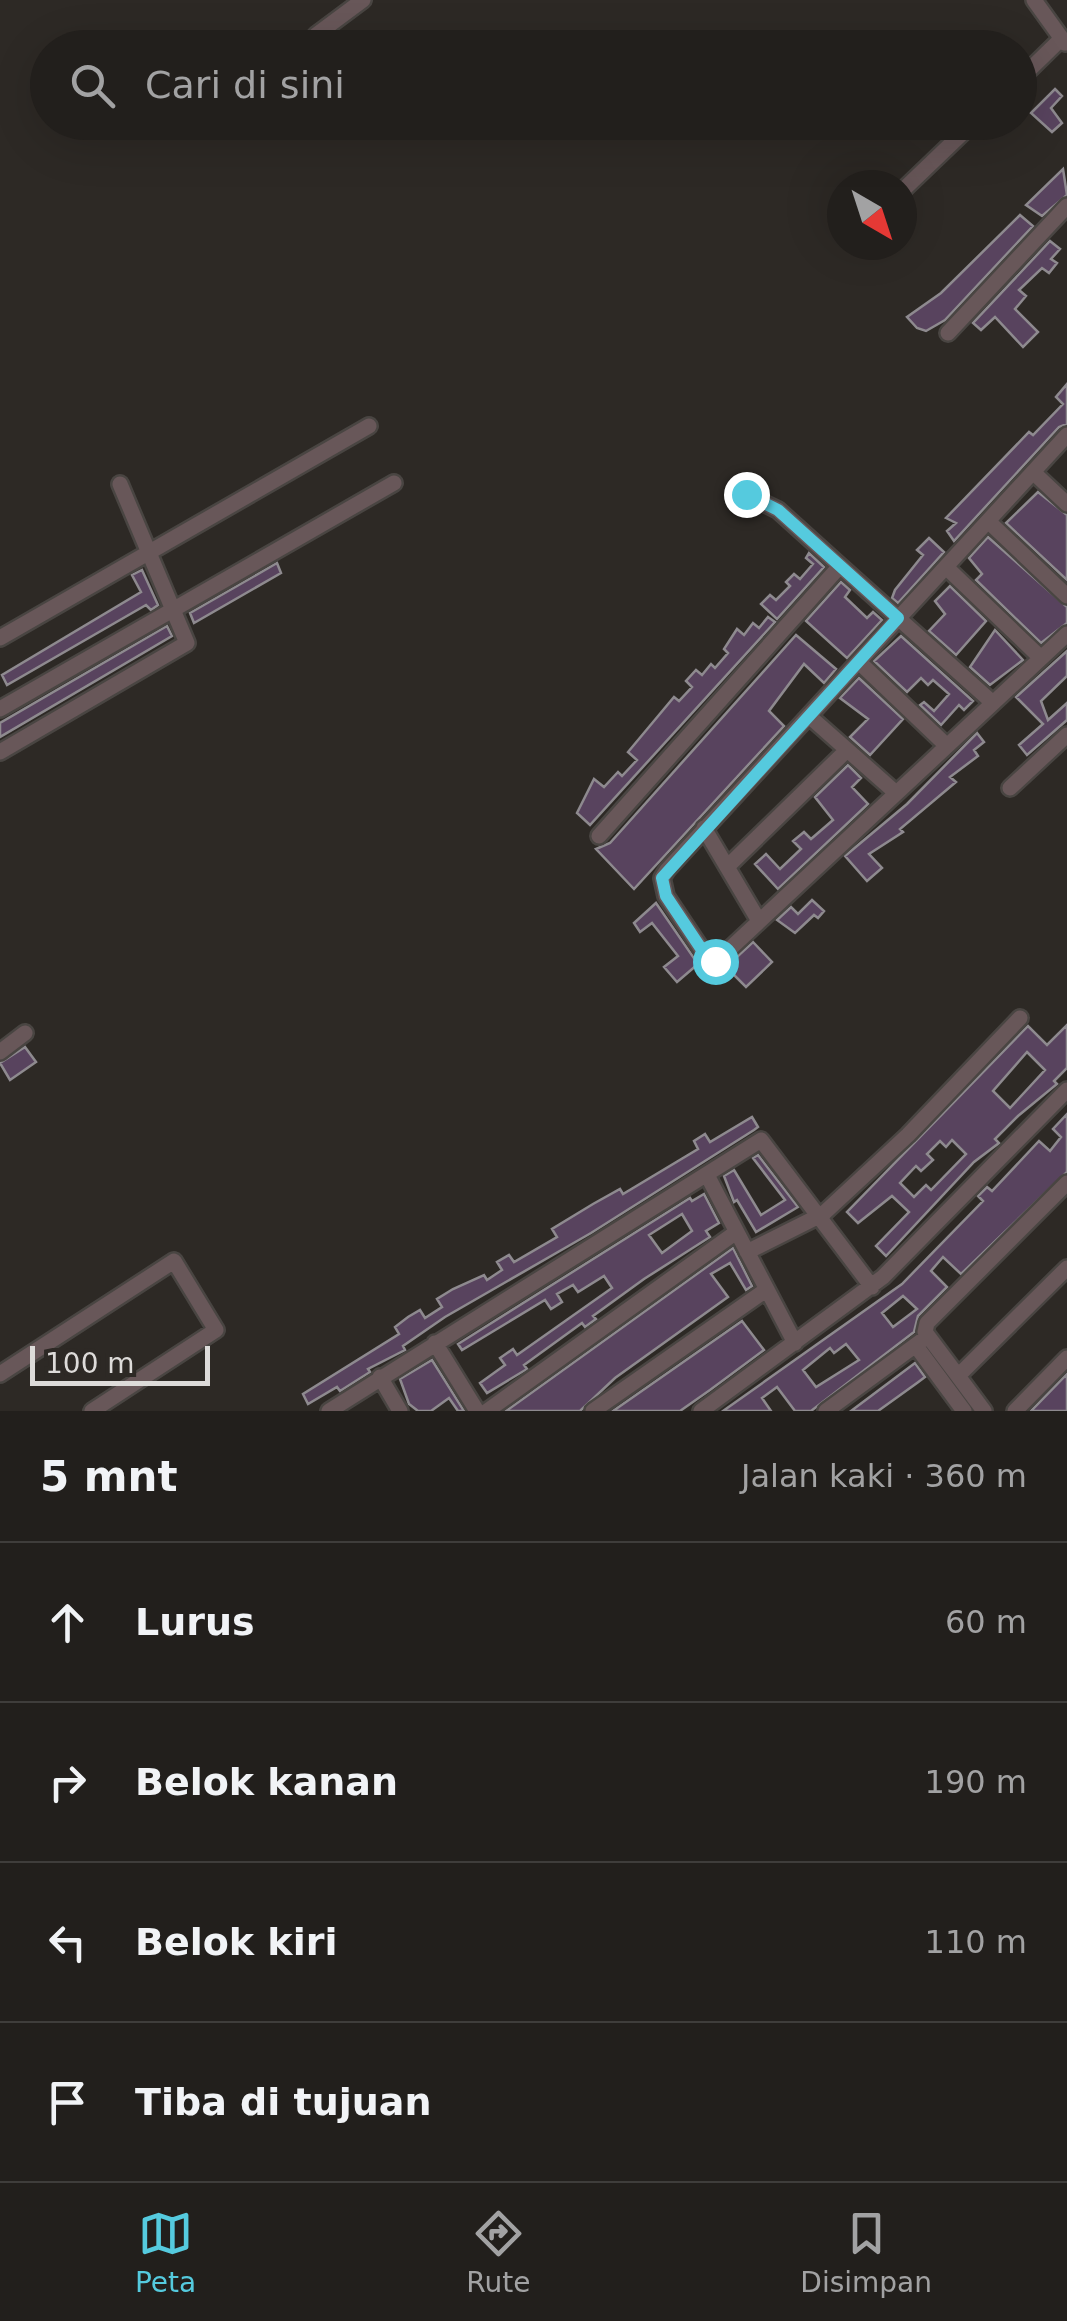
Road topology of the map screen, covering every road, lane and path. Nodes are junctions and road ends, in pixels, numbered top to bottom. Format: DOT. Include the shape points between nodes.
graph roads {
  1 [pos="363,0"];
  2 [pos="1034,0"];
  3 [pos="323,30"];
  4 [pos="1064,43"];
  5 [pos="1037,64"];
  6 [pos="955,140"];
  7 [pos="917,177"];
  8 [pos="1067,206"];
  9 [pos="948,333"];
  10 [pos="369,426"];
  11 [pos="1067,435"];
  12 [pos="1034,473"];
  13 [pos="394,483"];
  14 [pos="120,484"];
  15 [pos="746,494"];
  16 [pos="1067,504"];
  17 [pos="989,522"];
  18 [pos="149,552"];
  19 [pos="840,566"];
  20 [pos="947,568"];
  21 [pos="1067,596"];
  22 [pos="174,609"];
  23 [pos="898,618"];
  24 [pos="1067,634"];
  25 [pos="0,638"];
  26 [pos="1042,658"];
  27 [pos="860,662"];
  28 [pos="993,702"];
  29 [pos="0,709"];
  30 [pos="809,716"];
  31 [pos="1067,735"];
  32 [pos="948,746"];
  33 [pos="847,750"];
  34 [pos="0,752"];
  35 [pos="1010,788"];
  36 [pos="895,792"];
  37 [pos="704,828"];
  38 [pos="600,836"];
  39 [pos="727,867"];
  40 [pos="759,921"];
  41 [pos="1020,1018"];
  42 [pos="25,1033"];
  43 [pos="0,1052"];
  44 [pos="1067,1090"];
  45 [pos="706,1175"];
  46 [pos="1067,1183"];
  47 [pos="824,1213"];
  48 [pos="735,1233"];
  49 [pos="747,1252"];
  50 [pos="1067,1268"];
  51 [pos="877,1282"];
  52 [pos="766,1290"];
  53 [pos="922,1341"];
  54 [pos="795,1342"];
  55 [pos="435,1343"];
  56 [pos="1067,1358"];
  57 [pos="0,1374"];
  58 [pos="380,1376"];
  59 [pos="958,1376"];
  60 [pos="92,1411"];
  61 [pos="329,1411"];
  62 [pos="400,1411"];
  63 [pos="477,1411"];
  64 [pos="486,1411"];
  65 [pos="593,1411"];
  66 [pos="701,1411"];
  67 [pos="826,1411"];
  68 [pos="964,1411"];
  69 [pos="984,1411"];
  70 [pos="1015,1411"];
  1 -- 3 [label="street"];
  2 -- 4 [label="street"];
  4 -- 5 [label="street"];
  6 -- 7 [label="street"];
  8 -- 9 [label="street"];
  10 -- 18 [label="street"];
  11 -- 12 [label="street"];
  12 -- 16 [label="street"];
  12 -- 17 [label="street"];
  13 -- 22 [label="street"];
  14 -- 18 [label="street"];
  15 -- 19 [label="street" via="778,510"];
  17 -- 20 [label="street"];
  17 -- 21 [label="street"];
  18 -- 22 [label="street"];
  18 -- 25 [label="street"];
  19 -- 23 [label="street"];
  19 -- 38 [label="street"];
  20 -- 23 [label="street"];
  20 -- 26 [label="street"];
  22 -- 29 [label="street"];
  22 -- 34 [label="street" via="185,645"];
  23 -- 27 [label="street"];
  23 -- 28 [label="street"];
  24 -- 26 [label="street"];
  26 -- 28 [label="street"];
  27 -- 30 [label="street"];
  27 -- 32 [label="street"];
  28 -- 32 [label="street"];
  30 -- 33 [label="street"];
  30 -- 37 [label="street"];
  31 -- 35 [label="street"];
  32 -- 36 [label="street"];
  33 -- 36 [label="street"];
  33 -- 39 [label="street"];
  36 -- 40 [label="street"];
  37 -- 39 [label="street"];
  37 -- 40 [label="street" via="662,878 666,896 712,961"];
  39 -- 40 [label="street"];
  41 -- 47 [label="street"];
  42 -- 43 [label="street"];
  44 -- 51 [label="street"];
  45 -- 47 [label="street" via="764,1140"];
  45 -- 48 [label="street"];
  45 -- 55 [label="street"];
  46 -- 53 [label="street" via="927,1323"];
  47 -- 49 [label="street"];
  47 -- 51 [label="street"];
  48 -- 49 [label="street"];
  48 -- 64 [label="street"];
  49 -- 52 [label="street"];
  50 -- 59 [label="street"];
  51 -- 54 [label="street"];
  52 -- 54 [label="street"];
  52 -- 65 [label="street"];
  53 -- 59 [label="street"];
  53 -- 67 [label="street"];
  53 -- 68 [label="street"];
  54 -- 66 [label="street"];
  55 -- 58 [label="street"];
  55 -- 63 [label="street"];
  56 -- 70 [label="street"];
  57 -- 60 [label="street" via="174,1262 216,1330"];
  58 -- 61 [label="street"];
  58 -- 62 [label="street"];
  59 -- 69 [label="street"];
}
